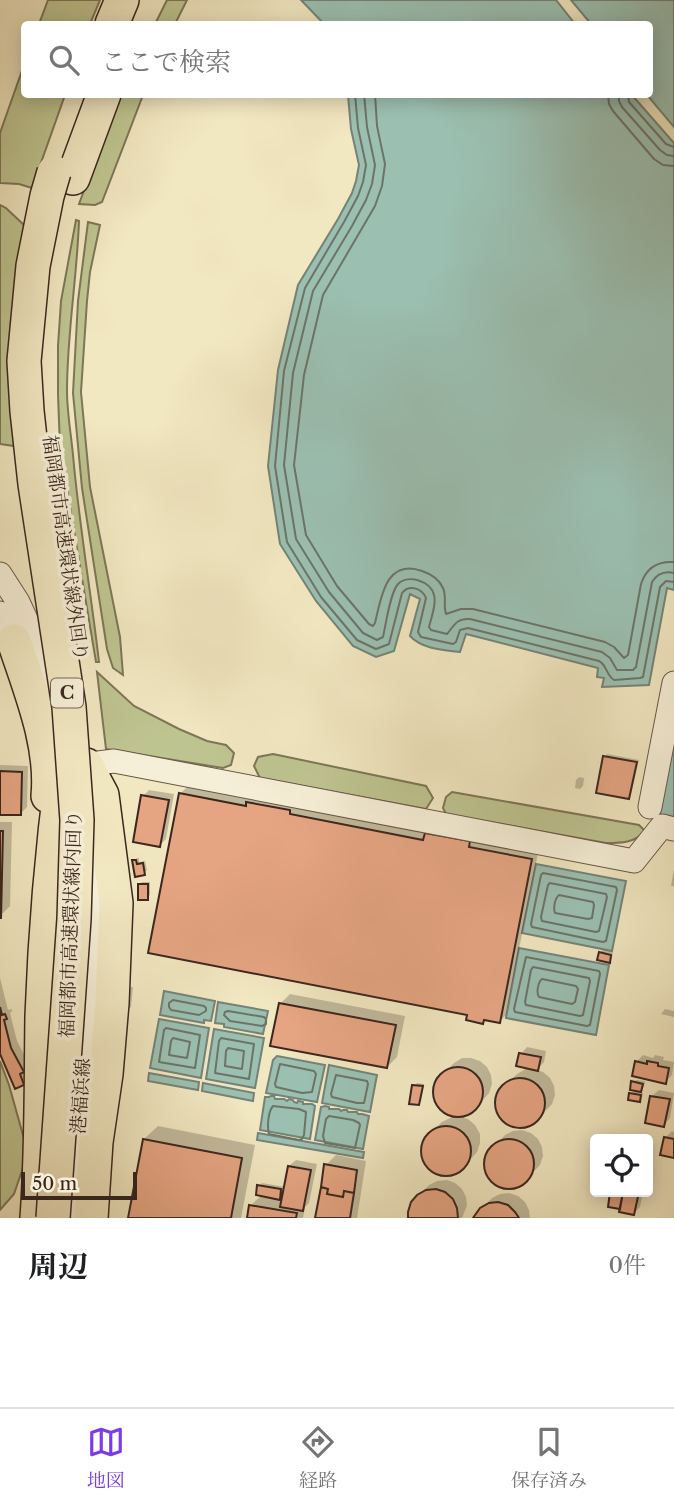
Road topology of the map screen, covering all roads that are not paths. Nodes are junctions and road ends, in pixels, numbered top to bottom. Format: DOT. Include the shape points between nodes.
graph roads {
  1 [pos="122,0"];
  2 [pos="145,0"];
  3 [pos="113,21"];
  4 [pos="135,21"];
  5 [pos="80,98"];
  6 [pos="102,98"];
  7 [pos="64,175"];
  8 [pos="0,574"];
  9 [pos="7,627"];
  10 [pos="674,683"];
  11 [pos="75,766"];
  12 [pos="650,807"];
  13 [pos="674,829"];
  14 [pos="45,962"];
  15 [pos="37,1218"];
  16 [pos="53,1218"];
  17 [pos="72,1218"];
  18 [pos="91,1218"];
  1 -- 3 [label="highway"];
  2 -- 4 [label="highway"];
  5 -- 7 [label="highway, 福岡都市高速環状線内回り / C" via="69,127"];
  6 -- 7 [label="highway, 福岡都市高速環状線外回り"];
  7 -- 16 [label="highway, 福岡都市高速環状線内回り / C, bridge" via="47,196 33,266 24,361 35,484 69,707 77,820"];
  7 -- 17 [label="highway, 福岡都市高速環状線外回り" via="66,201 47,318 47,409 89,705 96,821 94,919"];
  8 -- 11 [label="street, 港福浜線" via="18,602 65,704"];
  9 -- 11 [label="street, 港福浜線"];
  9 -- 14 [label="highway" via="34,700 50,781 40,923"];
  10 -- 12 [label="street"];
  11 -- 13 [label="street" via="114,761 634,861 662,826"];
  11 -- 14 [label="highway" via="52,856"];
  11 -- 16 [label="street, 港福浜線" via="74,872"];
  11 -- 17 [label="street, 港福浜線" via="93,869"];
  11 -- 18 [label="highway" via="102,795 116,903 112,1003"];
  14 -- 15 [label="highway"];
}
